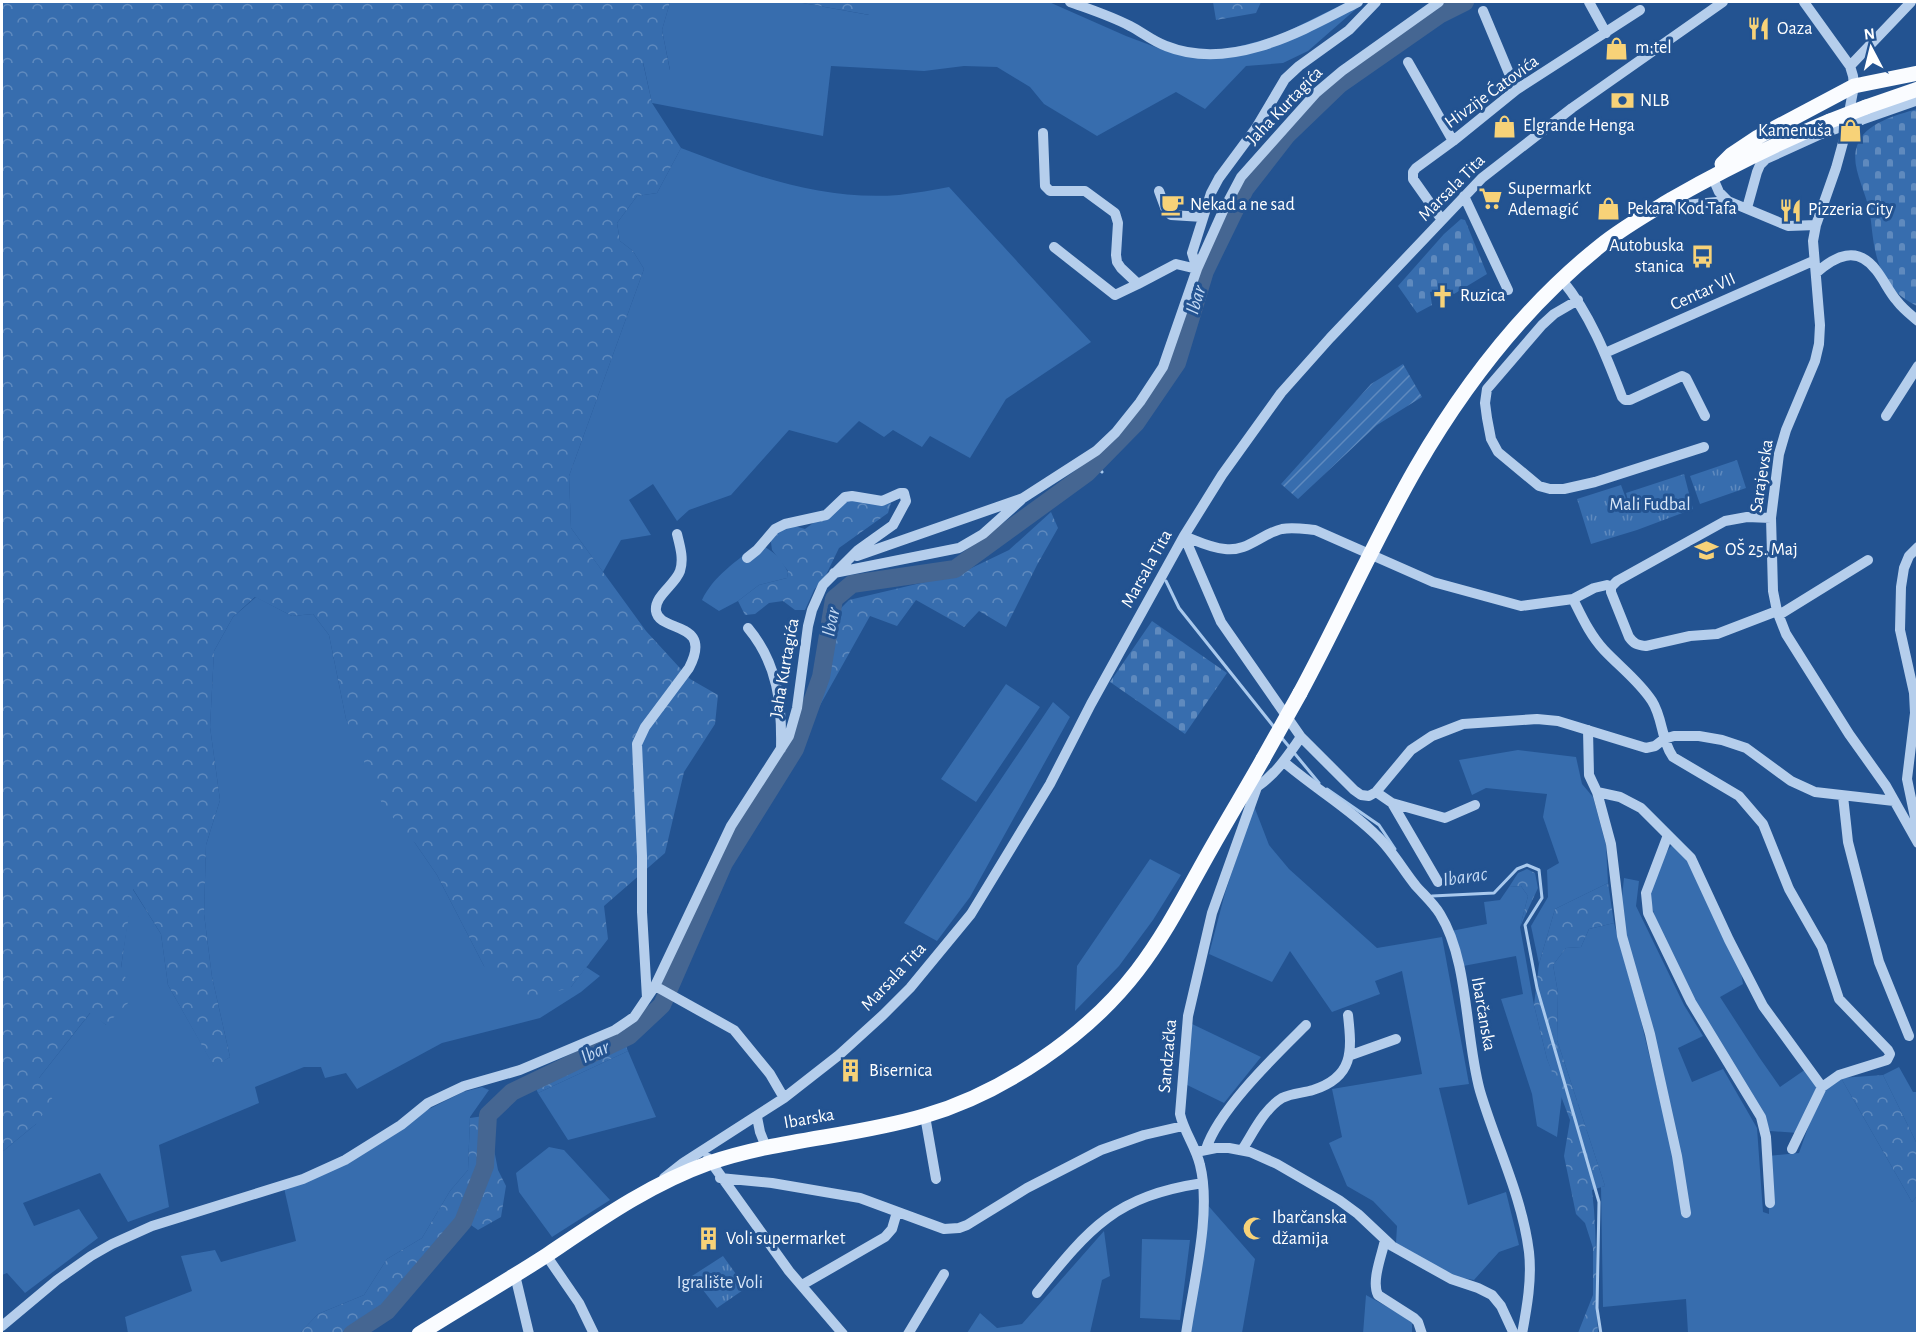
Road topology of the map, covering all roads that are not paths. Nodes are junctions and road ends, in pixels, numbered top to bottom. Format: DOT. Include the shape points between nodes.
graph roads {
  1 [pos="1070,2"];
  2 [pos="1358,2"];
  3 [pos="1376,2"];
  4 [pos="1439,2"];
  5 [pos="1589,2"];
  6 [pos="1723,2"];
  7 [pos="1804,2"];
  8 [pos="1911,2"];
  9 [pos="1640,10"];
  10 [pos="1483,11"];
  11 [pos="1606,33"];
  12 [pos="1408,62"];
  13 [pos="1850,66"];
  14 [pos="1917,73"];
  15 [pos="1854,86"];
  16 [pos="1917,89"];
  17 [pos="1516,90"];
  18 [pos="1917,100"];
  19 [pos="1864,114"];
  20 [pos="1043,134"];
  21 [pos="1453,141"];
  22 [pos="1713,176"];
  23 [pos="1159,191"];
  24 [pos="1464,196"];
  25 [pos="1728,201"];
  26 [pos="1657,208"];
  27 [pos="1747,208"];
  28 [pos="1203,217"];
  29 [pos="1442,220"];
  30 [pos="1816,225"];
  31 [pos="1054,247"];
  32 [pos="1813,261"];
  33 [pos="1197,269"];
  34 [pos="1816,273"];
  35 [pos="1562,280"];
  36 [pos="1138,284"];
  37 [pos="1508,290"];
  38 [pos="1578,300"];
  39 [pos="1917,321"];
  40 [pos="1605,353"];
  41 [pos="1917,366"];
  42 [pos="1705,416"];
  43 [pos="1886,416"];
  44 [pos="1704,447"];
  45 [pos="1023,498"];
  46 [pos="1771,518"];
  47 [pos="677,534"];
  48 [pos="1184,536"];
  49 [pos="1917,547"];
  50 [pos="1371,556"];
  51 [pos="747,558"];
  52 [pos="1868,560"];
  53 [pos="846,561"];
  54 [pos="834,573"];
  55 [pos="1611,587"];
  56 [pos="1572,599"];
  57 [pos="1778,613"];
  58 [pos="748,628"];
  59 [pos="1588,730"];
  60 [pos="1664,739"];
  61 [pos="1299,740"];
  62 [pos="781,750"];
  63 [pos="1287,758"];
  64 [pos="1254,784"];
  65 [pos="1376,792"];
  66 [pos="1597,792"];
  67 [pos="1843,796"];
  68 [pos="1894,801"];
  69 [pos="1392,803"];
  70 [pos="1475,806"];
  71 [pos="1917,832"];
  72 [pos="1668,835"];
  73 [pos="1917,843"];
  74 [pos="1438,882"];
  75 [pos="659,988"];
  76 [pos="647,999"];
  77 [pos="1348,1015"];
  78 [pos="1306,1025"];
  79 [pos="1909,1036"];
  80 [pos="1396,1039"];
  81 [pos="1351,1055"];
  82 [pos="1822,1087"];
  83 [pos="784,1098"];
  84 [pos="925,1116"];
  85 [pos="757,1117"];
  86 [pos="1183,1126"];
  87 [pos="766,1147"];
  88 [pos="1792,1149"];
  89 [pos="1201,1150"];
  90 [pos="1242,1150"];
  91 [pos="707,1156"];
  92 [pos="720,1178"];
  93 [pos="936,1179"];
  94 [pos="1203,1183"];
  95 [pos="1770,1203"];
  96 [pos="897,1212"];
  97 [pos="1686,1213"];
  98 [pos="1385,1240"];
  99 [pos="546,1255"];
  100 [pos="944,1274"];
  101 [pos="515,1275"];
  102 [pos="802,1285"];
  103 [pos="1037,1293"];
  104 [pos="2,1326"];
  105 [pos="419,1334"];
  106 [pos="529,1334"];
  107 [pos="594,1334"];
  108 [pos="843,1334"];
  109 [pos="908,1334"];
  110 [pos="1186,1334"];
  111 [pos="1422,1334"];
  112 [pos="1514,1334"];
  113 [pos="1522,1334"];
  1 -- 2 [label="street" via="1187,53 1241,51 1264,45"];
  3 -- 28 [label="street, Jaha Kurtagića" via="1349,30 1285,79 1256,128 1219,178"];
  4 -- 33 [label="street, Jaha Kurtagića" via="1342,71 1302,108 1241,177"];
  5 -- 11 [label="street"];
  6 -- 24 [label="street, Marsala Tita" via="1572,108"];
  7 -- 13 [label="street"];
  8 -- 13 [label="street"];
  9 -- 11 [label="street, Hivzije Ćatovića"];
  10 -- 17 [label="street"];
  11 -- 17 [label="street, Hivzije Ćatovića"];
  12 -- 21 [label="street"];
  13 -- 15 [label="street"];
  14 -- 15 [label="main road"];
  15 -- 22 [label="main road" via="1758,137 1731,155"];
  15 -- 30 [label="street, Sarajevska" via="1844,139"];
  16 -- 19 [label="main road, Ibarska"];
  17 -- 21 [label="street, Hivzije Ćatovića"];
  18 -- 19 [label="street"];
  19 -- 22 [label="main road, Ibarska, bridge" via="1830,121"];
  19 -- 27 [label="street, bridge" via="1767,159 1760,165"];
  20 -- 36 [label="street" via="1046,189 1085,191 1115,213 1117,262"];
  21 -- 29 [label="street, Hivzije Ćatovića" via="1416,168 1413,176"];
  22 -- 25 [label="street" via="1719,192"];
  22 -- 26 [label="main road, Ibarska"];
  23 -- 28 [label="street" via="1171,215"];
  24 -- 29 [label="street, Marsala Tita"];
  24 -- 37 [label="street"];
  25 -- 26 [label="street"];
  25 -- 27 [label="street"];
  26 -- 35 [label="main road, Ibarska" via="1604,243"];
  27 -- 30 [label="street" via="1788,226"];
  28 -- 33 [label="street, Jaha Kurtagića" via="1192,253"];
  29 -- 48 [label="street, Marsala Tita" via="1281,393"];
  30 -- 32 [label="street, Sarajevska"];
  31 -- 36 [label="street" via="1115,295"];
  32 -- 34 [label="street, Sarajevska"];
  32 -- 40 [label="street, Centar VII"];
  33 -- 36 [label="street" via="1171,265"];
  33 -- 45 [label="street, Jaha Kurtagića" via="1163,367 1140,402 1096,451"];
  34 -- 39 [label="street" via="1837,257 1849,254 1862,258 1875,268 1898,302"];
  34 -- 46 [label="street, Sarajevska" via="1819,344 1781,446"];
  35 -- 38 [label="street"];
  35 -- 50 [label="main road, Ibarska" via="1483,366 1417,467"];
  38 -- 40 [label="street"];
  38 -- 44 [label="street" via="1542,324 1487,389 1485,404 1491,439 1498,452 1539,486 1564,489"];
  40 -- 42 [label="street" via="1625,400 1682,375"];
  41 -- 43 [label="street"];
  45 -- 53 [label="street, Jaha Kurtagića"];
  45 -- 54 [label="street, Jaha Kurtagića" via="983,534 959,548"];
  46 -- 55 [label="street" via="1725,521"];
  46 -- 57 [label="street, Sarajevska" via="1773,591"];
  47 -- 76 [label="street" via="681,569 656,608 665,622 689,632 695,646 694,658 637,744"];
  48 -- 50 [label="street" via="1226,550 1248,547 1272,532 1314,530"];
  48 -- 61 [label="street" via="1221,622"];
  48 -- 83 [label="street, Marsala Tita" via="1050,784 971,914 884,1016"];
  49 -- 71 [label="street" via="1904,568 1900,630 1915,713 1907,779"];
  50 -- 56 [label="street" via="1433,582 1521,606"];
  50 -- 64 [label="main road, Ibarska, bridge" via="1263,759"];
  51 -- 53 [label="street" via="775,529 826,515 845,497 882,501 904,493 906,501 892,525"];
  52 -- 57 [label="street"];
  53 -- 54 [label="street"];
  54 -- 62 [label="street, Jaha Kurtagića" via="823,585 812,610 797,708"];
  55 -- 56 [label="street" via="1594,588"];
  55 -- 57 [label="street" via="1629,637 1638,645 1717,634"];
  56 -- 60 [label="street" via="1591,634 1654,703"];
  57 -- 68 [label="street, Sarajevska" via="1786,634"];
  58 -- 62 [label="street" via="759,643 778,687"];
  59 -- 60 [label="street" via="1646,748"];
  59 -- 65 [label="street" via="1537,719 1463,724 1432,736 1411,750"];
  59 -- 66 [label="street" via="1589,775"];
  60 -- 67 [label="street" via="1699,736 1722,740 1746,748 1791,781 1815,792"];
  60 -- 82 [label="street" via="1673,757 1739,796 1762,824 1789,889 1822,947 1839,999 1888,1050 1889,1057 1882,1063 1839,1075"];
  61 -- 63 [label="street"];
  61 -- 65 [label="street" via="1361,795"];
  62 -- 75 [label="street, Jaha Kurtagića" via="731,826"];
  63 -- 64 [label="street"];
  63 -- 113 [label="street, Ibarčanska" via="1303,778 1379,837 1446,924 1461,980 1480,1090 1511,1179 1529,1254"];
  64 -- 84 [label="main road, Ibarska" via="1137,971 1083,1028 1023,1071"];
  64 -- 86 [label="street, Sandzačka" via="1212,913 1188,1016 1181,1089"];
  65 -- 69 [label="street"];
  66 -- 72 [label="street" via="1620,797 1641,808"];
  66 -- 97 [label="street" via="1611,844 1622,936 1650,1034"];
  67 -- 68 [label="street"];
  67 -- 79 [label="street" via="1848,842 1879,962"];
  68 -- 73 [label="street, Sarajevska"];
  69 -- 70 [label="street" via="1445,819"];
  69 -- 74 [label="street"];
  72 -- 82 [label="street" via="1691,858 1763,1006"];
  72 -- 95 [label="street" via="1646,893 1646,907 1691,1002 1761,1117"];
  75 -- 76 [label="street, Jaha Kurtagića"];
  75 -- 83 [label="street" via="734,1030"];
  76 -- 104 [label="street, Jaha Kurtagića" via="634,1017 615,1030 428,1103 345,1160 303,1179 152,1226 112,1244 57,1280"];
  77 -- 81 [label="street"];
  78 -- 89 [label="street" via="1250,1084"];
  80 -- 81 [label="street"];
  81 -- 90 [label="street" via="1333,1081 1290,1095 1272,1106"];
  82 -- 88 [label="street"];
  83 -- 85 [label="street, Marsala Tita"];
  84 -- 87 [label="main road, Ibarska"];
  84 -- 93 [label="street"];
  85 -- 87 [label="street"];
  85 -- 91 [label="street, Marsala Tita"];
  86 -- 89 [label="street, Sandzačka"];
  86 -- 96 [label="street" via="1093,1154 959,1228 944,1229"];
  87 -- 91 [label="main road, Ibarska"];
  89 -- 90 [label="street"];
  89 -- 94 [label="street, Sandzačka"];
  90 -- 98 [label="street" via="1277,1164 1339,1200"];
  91 -- 92 [label="street"];
  91 -- 99 [label="main road, Ibarska" via="611,1211"];
  92 -- 96 [label="street" via="860,1198"];
  92 -- 102 [label="street"];
  94 -- 103 [label="street" via="1146,1196 1117,1211 1086,1234"];
  94 -- 110 [label="street, Sandzačka" via="1202,1228"];
  96 -- 102 [label="street" via="885,1237"];
  98 -- 111 [label="street" via="1376,1291 1418,1322"];
  98 -- 112 [label="street" via="1451,1279 1492,1295"];
  99 -- 101 [label="main road, Ibarska"];
  99 -- 107 [label="street" via="579,1303"];
  100 -- 109 [label="street"];
  101 -- 105 [label="main road, Ibarska"];
  101 -- 106 [label="street"];
  102 -- 108 [label="street"];
}
